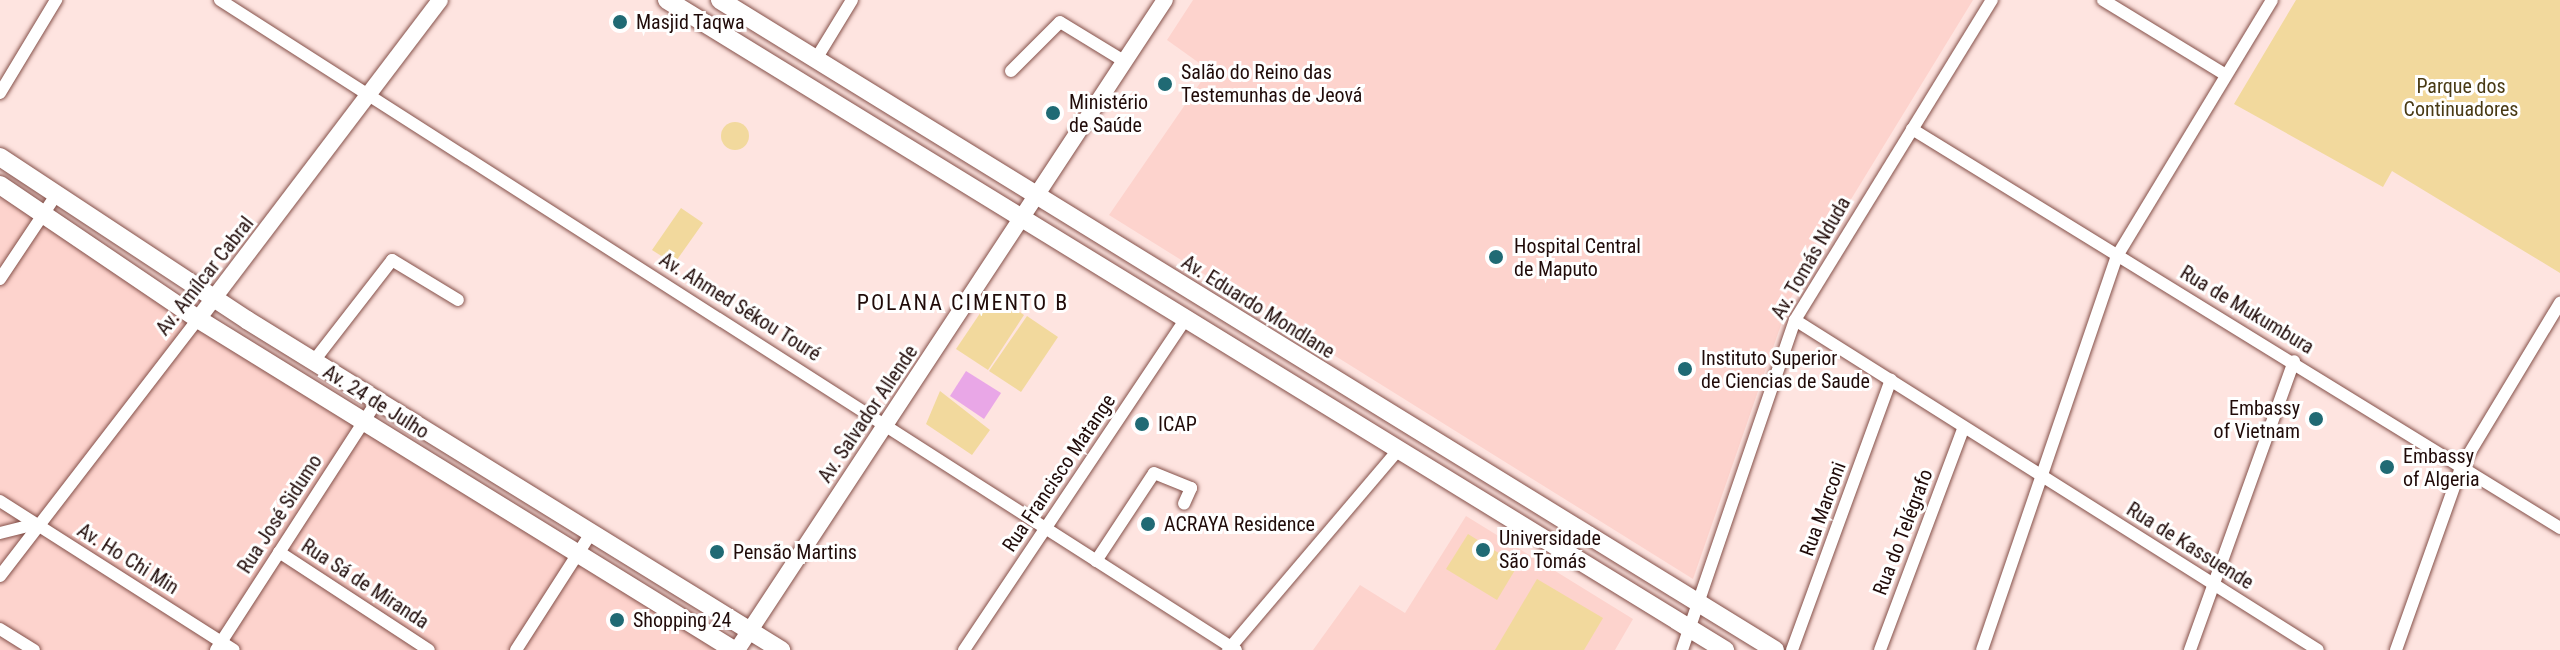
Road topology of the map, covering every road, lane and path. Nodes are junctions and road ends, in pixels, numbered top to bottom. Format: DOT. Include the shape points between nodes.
graph roads {
  1 [pos="56,0"];
  2 [pos="220,0"];
  3 [pos="440,0"];
  4 [pos="667,0"];
  5 [pos="720,0"];
  6 [pos="852,0"];
  7 [pos="1165,0"];
  8 [pos="1992,0"];
  9 [pos="2103,0"];
  10 [pos="2272,0"];
  11 [pos="816,59"];
  12 [pos="1124,61"];
  13 [pos="2227,69"];
  14 [pos="1011,71"];
  15 [pos="0,93"];
  16 [pos="367,97"];
  17 [pos="1912,129"];
  18 [pos="0,157"];
  19 [pos="0,185"];
  20 [pos="56,195"];
  21 [pos="1035,197"];
  22 [pos="44,214"];
  23 [pos="1024,217"];
  24 [pos="2117,256"];
  25 [pos="0,279"];
  26 [pos="213,299"];
  27 [pos="458,300"];
  28 [pos="2560,303"];
  29 [pos="1187,317"];
  30 [pos="198,319"];
  31 [pos="1795,320"];
  32 [pos="2294,361"];
  33 [pos="313,362"];
  34 [pos="1891,380"];
  35 [pos="378,400"];
  36 [pos="364,420"];
  37 [pos="886,422"];
  38 [pos="1963,429"];
  39 [pos="1398,450"];
  40 [pos="2461,467"];
  41 [pos="2042,475"];
  42 [pos="0,501"];
  43 [pos="1184,504"];
  44 [pos="35,524"];
  45 [pos="2560,528"];
  46 [pos="1045,529"];
  47 [pos="0,533"];
  48 [pos="591,533"];
  49 [pos="279,552"];
  50 [pos="578,554"];
  51 [pos="1096,561"];
  52 [pos="0,576"];
  53 [pos="2215,586"];
  54 [pos="1698,603"];
  55 [pos="0,629"];
  56 [pos="1690,629"];
  57 [pos="750,630"];
  58 [pos="219,646"];
  59 [pos="1232,649"];
  60 [pos="34,650"];
  61 [pos="234,650"];
  62 [pos="429,650"];
  63 [pos="516,650"];
  64 [pos="735,650"];
  65 [pos="781,650"];
  66 [pos="964,650"];
  67 [pos="1682,650"];
  68 [pos="1725,650"];
  69 [pos="1775,650"];
  70 [pos="1792,650"];
  71 [pos="1880,650"];
  72 [pos="1982,650"];
  73 [pos="2190,650"];
  74 [pos="2318,650"];
  75 [pos="2396,650"];
  1 -- 15 [label="street"];
  2 -- 16 [label="street, Av. Ahmed Sékou Touré"];
  3 -- 16 [label="street, Av. Amílcar Cabral"];
  4 -- 23 [label="main road"];
  5 -- 11 [label="main road, Av. Eduardo Mondlane"];
  6 -- 11 [label="street"];
  7 -- 12 [label="street, Av. Salvador Allende"];
  8 -- 17 [label="street, Av. Tomás Nduda"];
  9 -- 13 [label="street" via="2203,61"];
  10 -- 13 [label="street"];
  11 -- 21 [label="main road, Av. Eduardo Mondlane"];
  12 -- 14 [label="street" via="1060,22"];
  12 -- 21 [label="street, Av. Salvador Allende"];
  13 -- 24 [label="street"];
  16 -- 26 [label="street, Av. Amílcar Cabral"];
  16 -- 37 [label="street, Av. Ahmed Sékou Touré"];
  17 -- 24 [label="street, Rua de Mukumbura"];
  17 -- 31 [label="street, Av. Tomás Nduda"];
  18 -- 20 [label="main road, Av. 24 de Julho"];
  19 -- 22 [label="main road, Av. 24 de Julho"];
  20 -- 22 [label="street"];
  20 -- 26 [label="main road, Av. 24 de Julho"];
  21 -- 23 [label="street, Av. Salvador Allende"];
  21 -- 54 [label="main road, Av. Eduardo Mondlane"];
  22 -- 25 [label="street"];
  22 -- 30 [label="main road, Av. 24 de Julho"];
  23 -- 29 [label="main road"];
  23 -- 37 [label="street, Av. Salvador Allende"];
  24 -- 32 [label="street, Rua de Mukumbura"];
  24 -- 41 [label="street"];
  26 -- 30 [label="street, Av. Amílcar Cabral"];
  26 -- 33 [label="main road, Av. 24 de Julho"];
  27 -- 33 [label="street" via="392,260"];
  28 -- 40 [label="street"];
  29 -- 39 [label="main road"];
  29 -- 46 [label="street, Rua Francisco Matange"];
  30 -- 36 [label="main road, Av. 24 de Julho"];
  30 -- 44 [label="street, Av. Amílcar Cabral"];
  31 -- 34 [label="street"];
  31 -- 54 [label="street, Av. Tomás Nduda"];
  32 -- 40 [label="street, Rua de Mukumbura"];
  32 -- 53 [label="street"];
  33 -- 35 [label="main road, Av. 24 de Julho"];
  34 -- 38 [label="street"];
  34 -- 70 [label="street, Rua Marconi"];
  35 -- 36 [label="street, Rua José Sidumo"];
  35 -- 48 [label="main road, Av. 24 de Julho"];
  36 -- 49 [label="street, Rua José Sidumo"];
  36 -- 50 [label="main road, Av. 24 de Julho"];
  37 -- 46 [label="street, Av. Ahmed Sékou Touré"];
  37 -- 57 [label="street, Av. Salvador Allende"];
  38 -- 41 [label="street, Rua de Kassuende"];
  38 -- 71 [label="street, Rua do Telégrafo"];
  39 -- 56 [label="main road"];
  39 -- 59 [label="street"];
  40 -- 45 [label="street, Rua de Mukumbura"];
  40 -- 75 [label="street"];
  41 -- 53 [label="street, Rua de Kassuende"];
  41 -- 72 [label="street"];
  42 -- 44 [label="street, Av. Ho Chi Min"];
  43 -- 51 [label="street" via="1191,488 1154,473"];
  44 -- 47 [label="street"];
  44 -- 52 [label="street, Av. Amílcar Cabral"];
  44 -- 58 [label="street, Av. Ho Chi Min"];
  46 -- 51 [label="street, Av. Ahmed Sékou Touré"];
  46 -- 66 [label="street, Rua Francisco Matange"];
  48 -- 50 [label="street"];
  48 -- 57 [label="main road, Av. 24 de Julho"];
  49 -- 58 [label="street, Rua José Sidumo"];
  49 -- 62 [label="street, Rua Sá de Miranda"];
  50 -- 63 [label="street"];
  50 -- 64 [label="main road, Av. 24 de Julho"];
  51 -- 59 [label="street, Av. Ahmed Sékou Touré"];
  53 -- 73 [label="street"];
  53 -- 74 [label="street, Rua de Kassuende"];
  54 -- 56 [label="street, Av. Tomás Nduda"];
  54 -- 69 [label="main road, Av. Eduardo Mondlane"];
  55 -- 60 [label="street"];
  56 -- 67 [label="street, Av. Tomás Nduda"];
  56 -- 68 [label="main road"];
  57 -- 64 [label="street, Av. Salvador Allende"];
  57 -- 65 [label="main road, Av. 24 de Julho"];
  58 -- 61 [label="street, Av. Ho Chi Min"];
}
